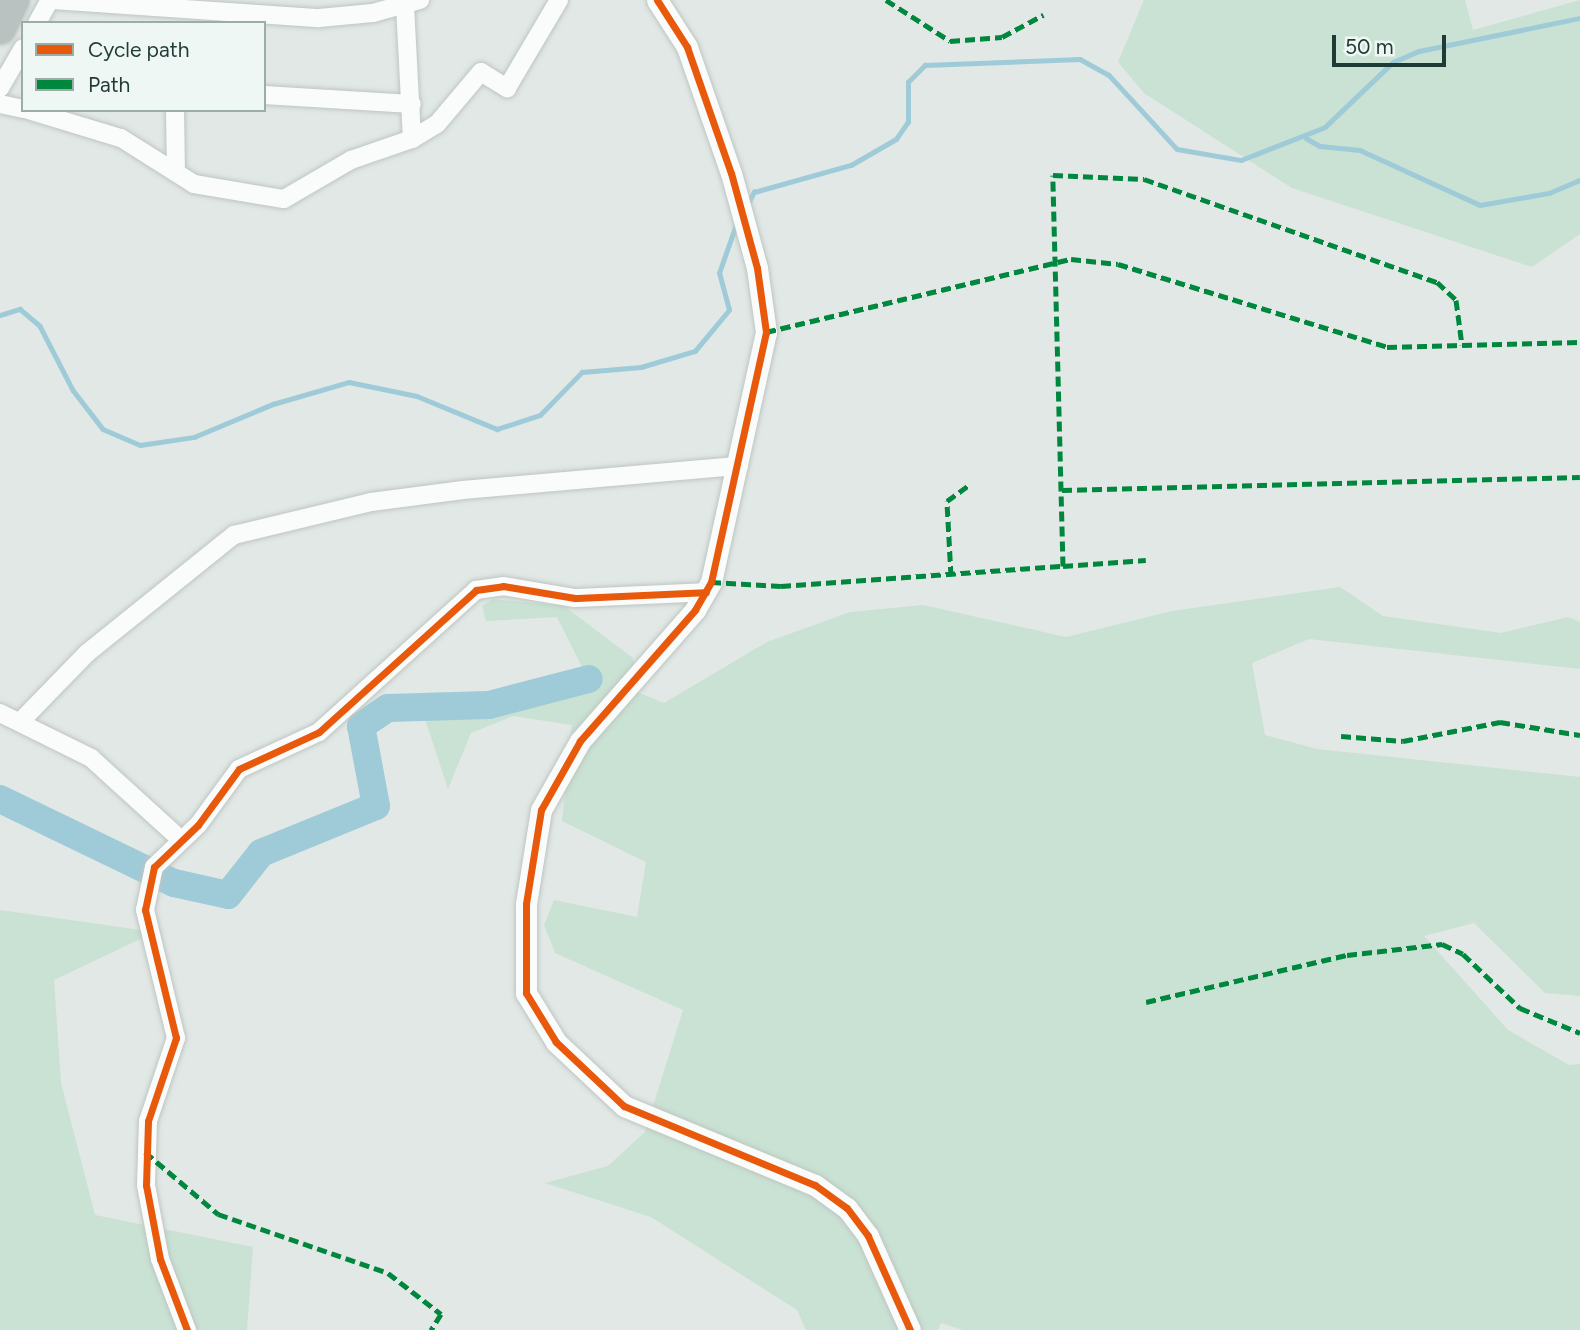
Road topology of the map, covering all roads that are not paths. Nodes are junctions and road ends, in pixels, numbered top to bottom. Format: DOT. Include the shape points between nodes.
graph roads {
  1 [pos="13,0"];
  2 [pos="51,0"];
  3 [pos="558,0"];
  4 [pos="657,0"];
  5 [pos="412,2"];
  6 [pos="174,15"];
  7 [pos="38,21"];
  8 [pos="0,28"];
  9 [pos="21,51"];
  10 [pos="0,88"];
  11 [pos="266,95"];
  12 [pos="0,104"];
  13 [pos="412,104"];
  14 [pos="21,109"];
  15 [pos="32,112"];
  16 [pos="175,112"];
  17 [pos="412,139"];
  18 [pos="176,172"];
  19 [pos="739,466"];
  20 [pos="706,592"];
  21 [pos="0,713"];
  22 [pos="20,722"];
  23 [pos="181,840"];
  24 [pos="187,1330"];
  25 [pos="910,1330"];
  1 -- 8 [label="highway"];
  2 -- 6 [label="street"];
  2 -- 7 [label="street"];
  3 -- 17 [label="street" via="507,88 481,72 437,124"];
  4 -- 19 [label="street" via="697,73 739,198 766,332"];
  5 -- 6 [label="street" via="319,18"];
  5 -- 13 [label="street"];
  9 -- 10 [label="street"];
  11 -- 13 [label="street"];
  12 -- 14 [label="street"];
  13 -- 17 [label="street"];
  15 -- 18 [label="street" via="121,138"];
  16 -- 18 [label="street"];
  17 -- 18 [label="street" via="351,160 295,196 272,201 194,184"];
  19 -- 20 [label="street" via="723,545"];
  19 -- 22 [label="street" via="450,491 234,535 87,653"];
  20 -- 23 [label="street" via="575,598 503,586 476,590 319,732 239,769"];
  20 -- 25 [label="street" via="554,779 536,831 526,904 526,993 556,1042 624,1106 816,1185 847,1208 868,1236"];
  21 -- 22 [label="street"];
  22 -- 23 [label="street" via="91,758"];
  23 -- 24 [label="street" via="154,867 145,910 176,1038 154,1094 144,1154 160,1259"];
}
